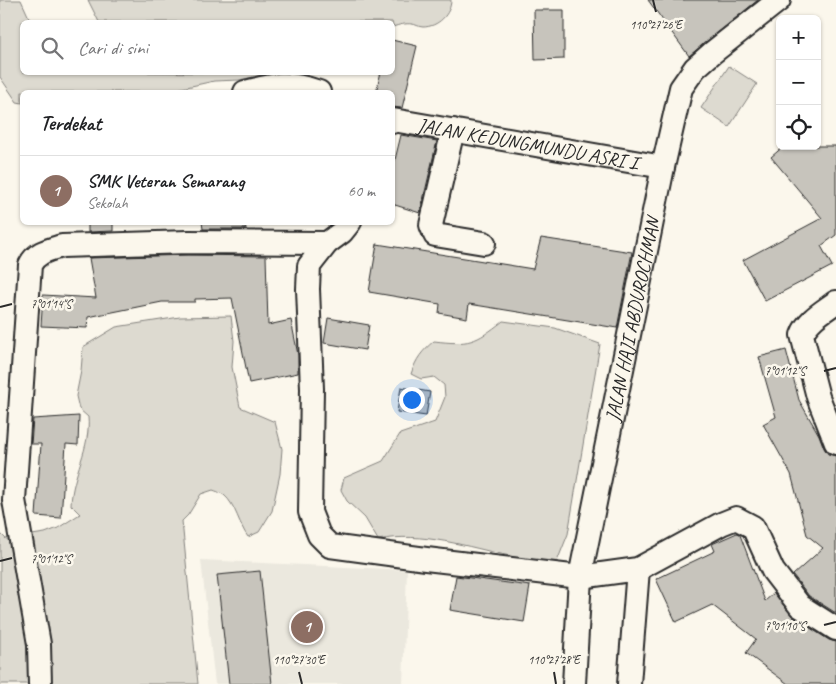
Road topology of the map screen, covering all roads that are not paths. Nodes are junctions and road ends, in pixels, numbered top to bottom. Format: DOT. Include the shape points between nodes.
graph roads {
  1 [pos="779,0"];
  2 [pos="252,90"];
  3 [pos="314,90"];
  4 [pos="395,120"];
  5 [pos="453,130"];
  6 [pos="663,167"];
  7 [pos="348,225"];
  8 [pos="188,232"];
  9 [pos="327,243"];
  10 [pos="484,243"];
  11 [pos="836,302"];
  12 [pos="836,443"];
  13 [pos="638,568"];
  14 [pos="580,577"];
  15 [pos="836,629"];
  16 [pos="40,684"];
  17 [pos="574,684"];
  18 [pos="629,684"];
  1 -- 6 [label="street, JALAN HAJI ABDUROCHMAN" via="695,68 680,88"];
  2 -- 3 [label="street" via="278,84"];
  4 -- 5 [label="street, JALAN KEDUNGMUNDU ASRI I"];
  5 -- 6 [label="street, JALAN KEDUNGMUNDU ASRI I"];
  5 -- 10 [label="street" via="432,231 435,235"];
  6 -- 14 [label="street, JALAN HAJI ABDUROCHMAN"];
  7 -- 9 [label="street"];
  8 -- 9 [label="street"];
  8 -- 16 [label="street" via="62,246 43,252 33,258 30,265 14,500 39,644"];
  9 -- 14 [label="street" via="309,266 308,289 312,389 310,512 319,535 330,546"];
  11 -- 12 [label="street" via="812,320 802,335 818,397"];
  13 -- 14 [label="street"];
  13 -- 15 [label="street" via="736,518 753,527 773,571 800,606"];
  13 -- 18 [label="street"];
  14 -- 17 [label="street, JALAN HAJI ABDUROCHMAN"];
}
